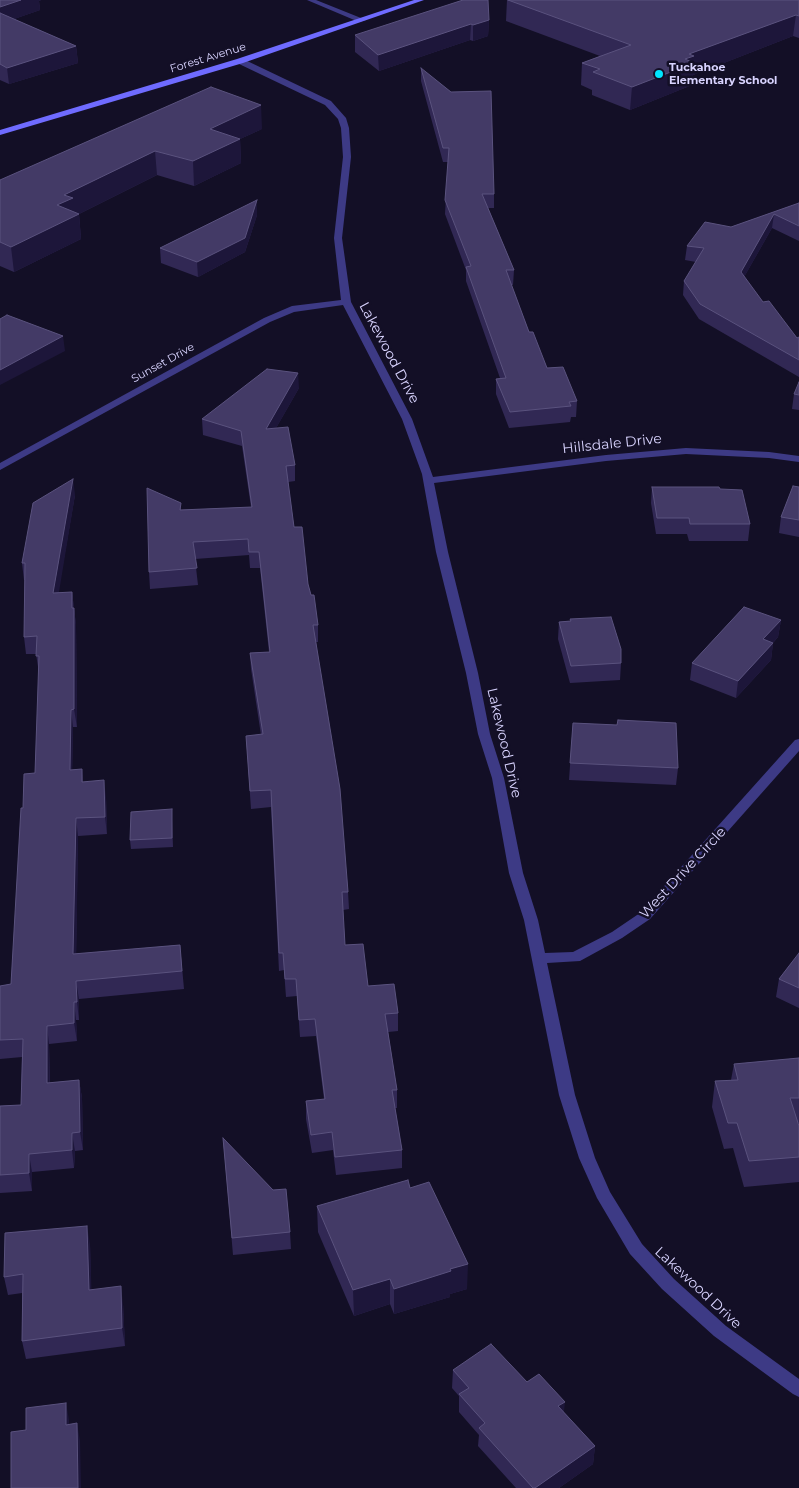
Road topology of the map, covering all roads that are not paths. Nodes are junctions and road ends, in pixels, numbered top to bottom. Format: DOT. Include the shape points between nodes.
graph roads {
  1 [pos="310,0"];
  2 [pos="421,0"];
  3 [pos="362,20"];
  4 [pos="240,61"];
  5 [pos="0,133"];
  6 [pos="346,302"];
  7 [pos="799,459"];
  8 [pos="0,468"];
  9 [pos="428,481"];
  10 [pos="799,743"];
  11 [pos="539,958"];
  12 [pos="799,1389"];
  1 -- 3 [label="street"];
  2 -- 3 [label="main road, Forest Avenue"];
  3 -- 4 [label="main road, Forest Avenue"];
  4 -- 5 [label="main road, Forest Avenue"];
  4 -- 6 [label="street, Lakewood Drive" via="328,103 342,118 347,157 338,238"];
  6 -- 8 [label="street, Sunset Drive" via="292,309 267,320"];
  6 -- 9 [label="street, Lakewood Drive" via="407,419"];
  7 -- 9 [label="street, Hillsdale Drive" via="686,451"];
  9 -- 11 [label="street, Lakewood Drive" via="484,734 498,778 516,873"];
  10 -- 11 [label="street, West Drive Circle" via="645,916 575,957"];
  11 -- 12 [label="street, Lakewood Drive" via="567,1095 586,1158 636,1250 720,1331"];
}
